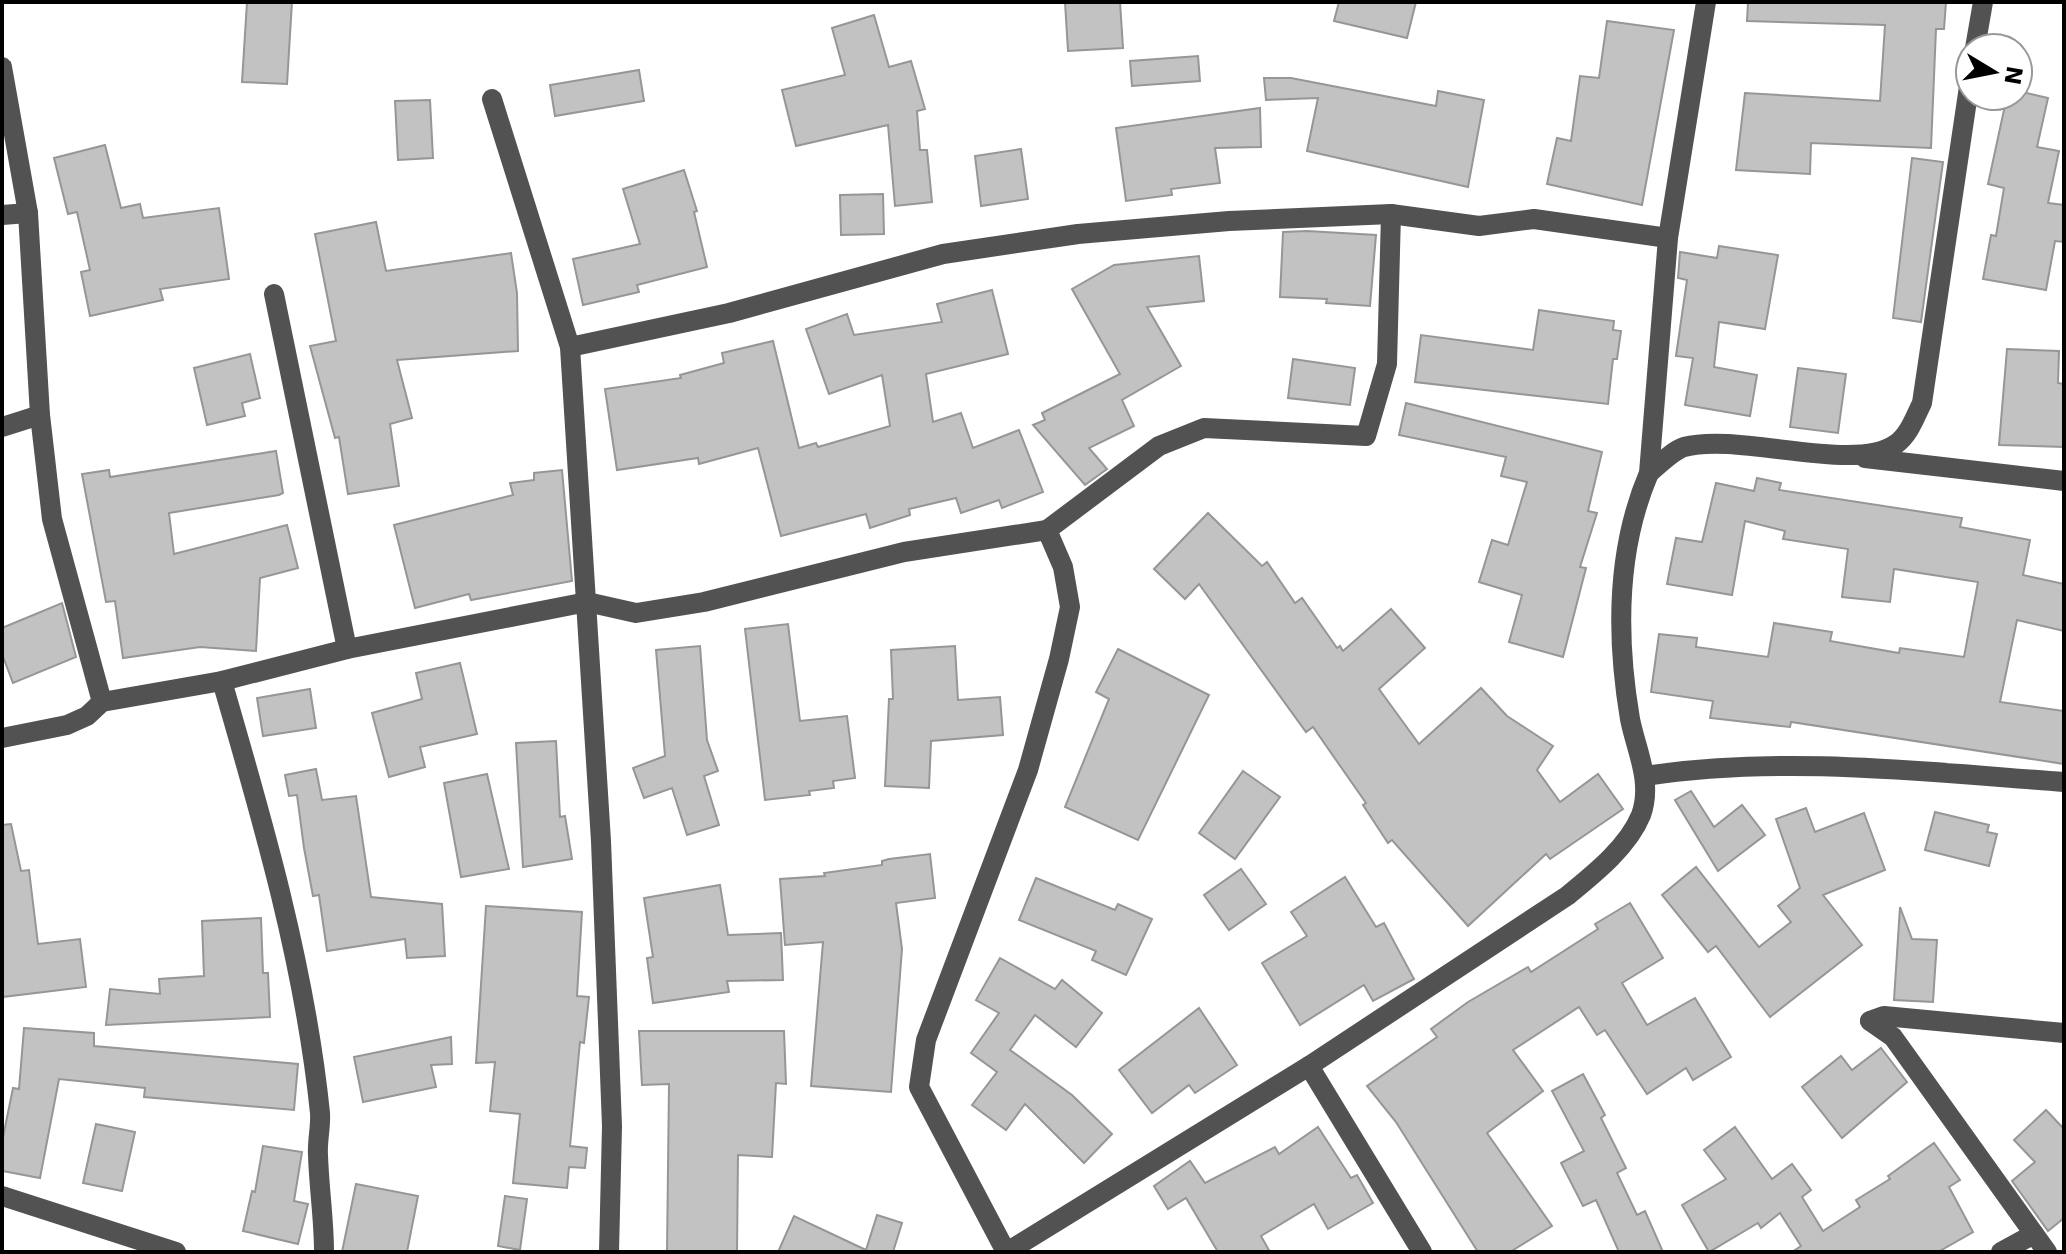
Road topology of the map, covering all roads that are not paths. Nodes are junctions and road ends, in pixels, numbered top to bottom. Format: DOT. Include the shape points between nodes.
graph roads {
  1 [pos="1706,2"];
  2 [pos="1983,2"];
  3 [pos="1978,32"];
  4 [pos="2,67"];
  5 [pos="492,99"];
  6 [pos="1965,112"];
  7 [pos="28,213"];
  8 [pos="1391,214"];
  9 [pos="2,215"];
  10 [pos="1668,238"];
  11 [pos="274,294"];
  12 [pos="570,347"];
  13 [pos="40,415"];
  14 [pos="2,427"];
  15 [pos="1842,455"];
  16 [pos="1649,473"];
  17 [pos="2064,481"];
  18 [pos="1047,530"];
  19 [pos="587,602"];
  20 [pos="347,649"];
  21 [pos="222,681"];
  22 [pos="102,702"];
  23 [pos="2,738"];
  24 [pos="1645,776"];
  25 [pos="2064,782"];
  26 [pos="2064,1033"];
  27 [pos="1309,1066"];
  28 [pos="2,1196"];
  29 [pos="2034,1234"];
  30 [pos="176,1252"];
  31 [pos="324,1252"];
  32 [pos="609,1252"];
  33 [pos="1006,1252"];
  34 [pos="1422,1252"];
  35 [pos="2001,1252"];
  36 [pos="2047,1252"];
  1 -- 10 [label="street"];
  2 -- 3 [label="street"];
  4 -- 7 [label="street"];
  5 -- 12 [label="street"];
  6 -- 15 [label="street" via="1922,403 1907,433 1894,445"];
  7 -- 9 [label="street"];
  7 -- 13 [label="street"];
  8 -- 10 [label="street" via="1479,226 1534,219"];
  8 -- 12 [label="street" via="1229,221 943,254 729,313"];
  8 -- 18 [label="street" via="1387,364 1366,436 1204,428 1159,446"];
  10 -- 16 [label="street"];
  11 -- 20 [label="street"];
  12 -- 19 [label="street"];
  13 -- 14 [label="street"];
  13 -- 22 [label="street" via="52,519"];
  15 -- 16 [label="street" via="1714,442 1680,448"];
  15 -- 17 [label="street"];
  16 -- 24 [label="street" via="1635,506 1620,596 1631,722"];
  18 -- 19 [label="street" via="904,552 650,611"];
  18 -- 33 [label="street" via="1063,567 1070,607 1059,659 1028,770 926,1040 919,1087"];
  19 -- 20 [label="street"];
  19 -- 32 [label="street" via="612,1126"];
  20 -- 21 [label="street"];
  21 -- 22 [label="street"];
  21 -- 31 [label="street" via="274,863 302,1002 320,1116"];
  22 -- 23 [label="street" via="67,725"];
  24 -- 25 [label="street" via="1839,766"];
  24 -- 27 [label="street" via="1641,814 1595,873"];
  26 -- 29 [label="street" via="1884,1016 1870,1021 1893,1037"];
  27 -- 33 [label="street"];
  27 -- 34 [label="street"];
  28 -- 30 [label="street"];
  29 -- 35 [label="street"];
  29 -- 36 [label="street"];
}
